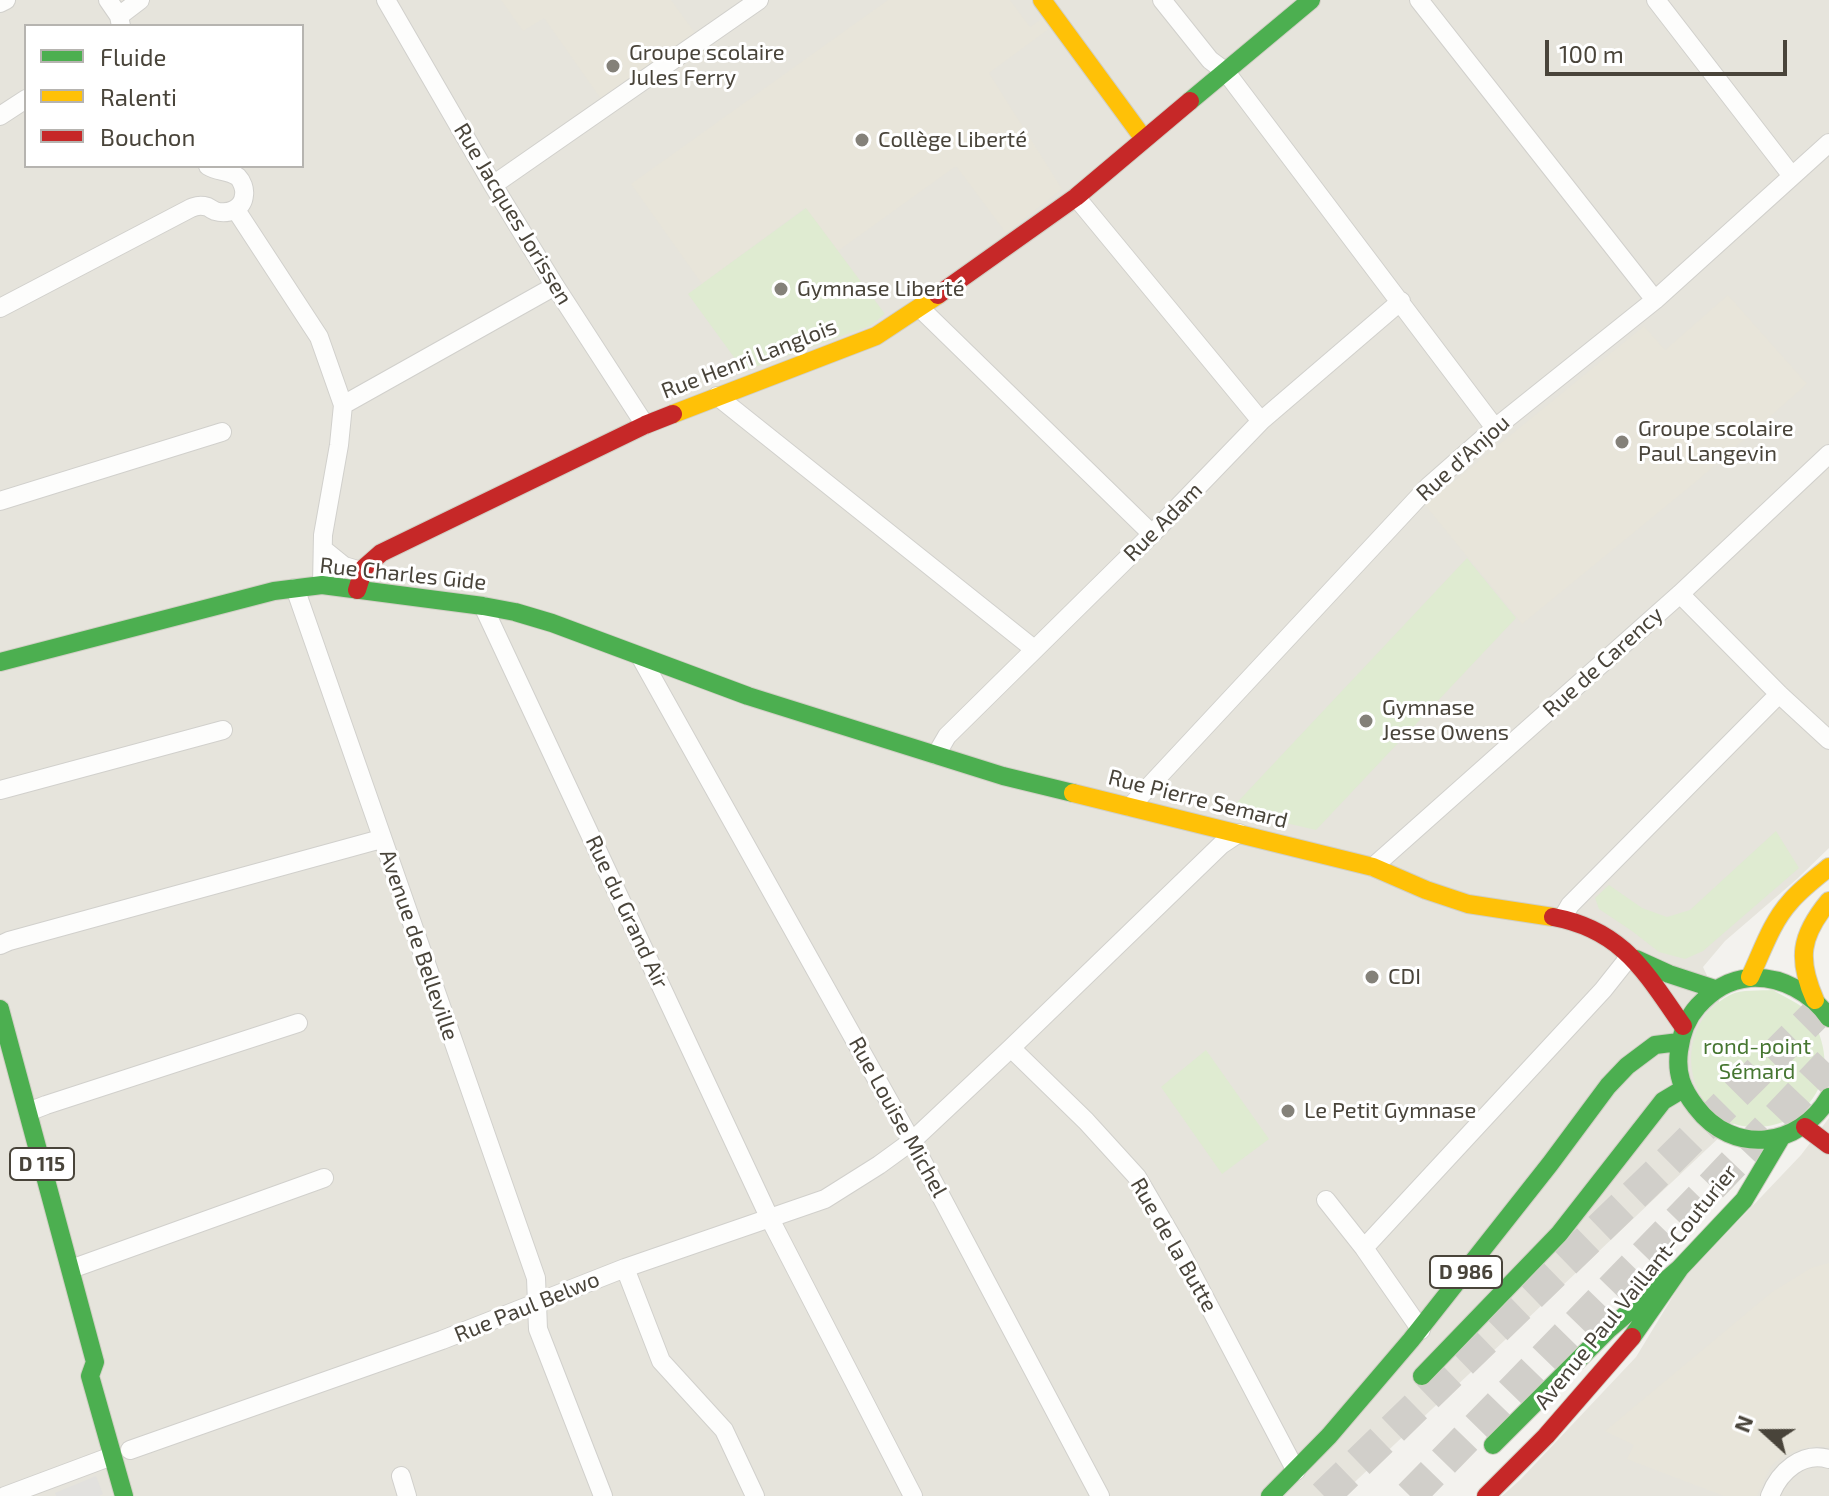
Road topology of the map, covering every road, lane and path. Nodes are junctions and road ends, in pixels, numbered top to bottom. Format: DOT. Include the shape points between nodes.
graph roads {
  1 [pos="6,0"];
  2 [pos="140,0"];
  3 [pos="386,0"];
  4 [pos="759,0"];
  5 [pos="1042,0"];
  6 [pos="1162,0"];
  7 [pos="1311,0"];
  8 [pos="1419,0"];
  9 [pos="1656,0"];
  10 [pos="0,3"];
  11 [pos="116,14"];
  12 [pos="1226,72"];
  13 [pos="24,100"];
  14 [pos="0,116"];
  15 [pos="1144,139"];
  16 [pos="1829,143"];
  17 [pos="213,169"];
  18 [pos="1792,176"];
  19 [pos="493,185"];
  20 [pos="1076,197"];
  21 [pos="236,210"];
  22 [pos="555,286"];
  23 [pos="1655,300"];
  24 [pos="1401,301"];
  25 [pos="0,308"];
  26 [pos="920,308"];
  27 [pos="717,396"];
  28 [pos="343,405"];
  29 [pos="1261,421"];
  30 [pos="645,425"];
  31 [pos="1495,428"];
  32 [pos="222,432"];
  33 [pos="1829,454"];
  34 [pos="0,501"];
  35 [pos="1152,534"];
  36 [pos="323,549"];
  37 [pos="359,580"];
  38 [pos="322,585"];
  39 [pos="295,588"];
  40 [pos="1680,594"];
  41 [pos="483,606"];
  42 [pos="1034,649"];
  43 [pos="640,656"];
  44 [pos="0,662"];
  45 [pos="1779,694"];
  46 [pos="748,696"];
  47 [pos="223,730"];
  48 [pos="1829,740"];
  49 [pos="936,755"];
  50 [pos="0,790"];
  51 [pos="1130,807"];
  52 [pos="1239,833"];
  53 [pos="381,839"];
  54 [pos="1373,867"];
  55 [pos="1829,867"];
  56 [pos="1829,901"];
  57 [pos="1563,917"];
  58 [pos="0,945"];
  59 [pos="1630,956"];
  60 [pos="1750,977"];
  61 [pos="1715,989"];
  62 [pos="1815,1000"];
  63 [pos="0,1009"];
  64 [pos="1829,1018"];
  65 [pos="298,1023"];
  66 [pos="1681,1034"];
  67 [pos="1011,1048"];
  68 [pos="9,1079"];
  69 [pos="1683,1089"];
  70 [pos="1828,1103"];
  71 [pos="28,1112"];
  72 [pos="1805,1127"];
  73 [pos="1782,1136"];
  74 [pos="912,1141"];
  75 [pos="1829,1145"];
  76 [pos="324,1178"];
  77 [pos="1326,1200"];
  78 [pos="770,1219"];
  79 [pos="1364,1248"];
  80 [pos="625,1268"];
  81 [pos="1680,1268"];
  82 [pos="71,1269"];
  83 [pos="537,1303"];
  84 [pos="1421,1330"];
  85 [pos="1422,1376"];
  86 [pos="124,1430"];
  87 [pos="1493,1445"];
  88 [pos="130,1450"];
  89 [pos="112,1456"];
  90 [pos="1829,1459"];
  91 [pos="1296,1471"];
  92 [pos="401,1476"];
  93 [pos="135,1487"];
  94 [pos="1493,1494"];
  95 [pos="5,1496"];
  96 [pos="407,1496"];
  97 [pos="603,1496"];
  98 [pos="755,1496"];
  99 [pos="913,1496"];
  100 [pos="1100,1496"];
  101 [pos="1270,1496"];
  102 [pos="1770,1496"];
  1 -- 10 [label="street"];
  2 -- 11 [label="street"];
  3 -- 19 [label="street, Rue Jacques Jorissen"];
  4 -- 19 [label="street"];
  5 -- 15 [label="main road"];
  6 -- 12 [label="street"];
  7 -- 12 [label="main road, Rue Henri Langlois"];
  8 -- 23 [label="street"];
  9 -- 18 [label="street"];
  12 -- 15 [label="main road, Rue Henri Langlois"];
  12 -- 24 [label="street"];
  13 -- 14 [label="street"];
  15 -- 20 [label="main road, Rue Henri Langlois"];
  16 -- 18 [label="street, Rue d'Anjou"];
  17 -- 21 [label="street" via="238,177 244,188"];
  18 -- 23 [label="street, Rue d'Anjou"];
  19 -- 22 [label="street, Rue Jacques Jorissen"];
  20 -- 26 [label="main road, Rue Henri Langlois"];
  20 -- 29 [label="street"];
  21 -- 25 [label="street" via="191,208"];
  21 -- 28 [label="street" via="319,337"];
  22 -- 28 [label="street"];
  22 -- 30 [label="street, Rue Jacques Jorissen"];
  23 -- 31 [label="street, Rue d'Anjou"];
  24 -- 29 [label="street, Rue Adam"];
  24 -- 31 [label="street"];
  26 -- 27 [label="main road, Rue Henri Langlois" via="876,336"];
  26 -- 35 [label="street"];
  27 -- 30 [label="main road, Rue Henri Langlois"];
  27 -- 42 [label="street"];
  28 -- 36 [label="street"];
  29 -- 35 [label="street, Rue Adam"];
  30 -- 37 [label="main road, Rue Henri Langlois" via="381,553 370,560"];
  31 -- 51 [label="street, Rue d'Anjou" via="1429,486"];
  32 -- 34 [label="street"];
  33 -- 40 [label="street, Rue de Carency"];
  35 -- 42 [label="street, Rue Adam"];
  36 -- 37 [label="street"];
  36 -- 38 [label="street"];
  37 -- 38 [label="main road, Rue Charles Gide"];
  37 -- 41 [label="main road, Rue Charles Gide"];
  38 -- 39 [label="main road, Rue Charles Gide"];
  39 -- 44 [label="main road, Rue Charles Gide"];
  39 -- 53 [label="street, Avenue de Belleville"];
  40 -- 45 [label="street"];
  40 -- 54 [label="street, Rue de Carency"];
  41 -- 43 [label="main road, Rue Charles Gide" via="552,623"];
  41 -- 78 [label="street, Rue du Grand Air"];
  42 -- 49 [label="street, Rue Adam" via="947,736"];
  43 -- 46 [label="main road, Rue Charles Gide"];
  43 -- 74 [label="street, Rue Louise Michel"];
  45 -- 48 [label="street"];
  45 -- 57 [label="street"];
  46 -- 49 [label="main road, Rue Pierre Semard"];
  47 -- 50 [label="street"];
  49 -- 51 [label="main road, Rue Pierre Semard"];
  51 -- 52 [label="main road, Rue Pierre Semard"];
  52 -- 54 [label="main road, Rue Pierre Semard"];
  52 -- 67 [label="street, Rue Paul Belwo"];
  53 -- 58 [label="street"];
  53 -- 83 [label="street, Avenue de Belleville" via="536,1278"];
  54 -- 57 [label="main road, Rue Pierre Semard" via="1440,896"];
  55 -- 60 [label="main road" via="1785,909"];
  56 -- 62 [label="main road" via="1810,926 1802,952"];
  57 -- 59 [label="main road, Rue Pierre Semard" via="1609,937"];
  59 -- 61 [label="main road, Rue Pierre Semard"];
  59 -- 66 [label="main road, Rue Pierre Semard"];
  59 -- 79 [label="street"];
  60 -- 61 [label="main road"];
  60 -- 62 [label="main road" via="1784,981"];
  61 -- 66 [label="main road" via="1697,1004"];
  62 -- 64 [label="main road"];
  63 -- 68 [label="main road, D 115"];
  65 -- 71 [label="street"];
  66 -- 69 [label="main road" via="1677,1066"];
  66 -- 84 [label="main road, D 986" via="1655,1045 1608,1086"];
  67 -- 74 [label="street, Rue Paul Belwo"];
  67 -- 91 [label="street, Rue de la Butte" via="1137,1177"];
  68 -- 71 [label="main road, D 115"];
  69 -- 73 [label="main road" via="1713,1126 1758,1140"];
  69 -- 85 [label="main road" via="1663,1101 1559,1234"];
  70 -- 72 [label="main road"];
  71 -- 82 [label="main road, D 115"];
  72 -- 73 [label="main road"];
  72 -- 75 [label="main road"];
  73 -- 81 [label="main road, Avenue Paul Vaillant-Couturier" via="1744,1200"];
  74 -- 78 [label="street, Rue Paul Belwo" via="825,1199"];
  74 -- 100 [label="street, Rue Louise Michel"];
  76 -- 82 [label="street"];
  77 -- 79 [label="street"];
  78 -- 80 [label="street, Rue Paul Belwo"];
  78 -- 99 [label="street, Rue du Grand Air"];
  79 -- 84 [label="street"];
  80 -- 83 [label="street, Rue Paul Belwo"];
  80 -- 98 [label="street" via="661,1361 724,1430"];
  81 -- 87 [label="main road" via="1609,1329"];
  81 -- 94 [label="main road, Avenue Paul Vaillant-Couturier" via="1639,1328"];
  82 -- 89 [label="main road, D 115" via="102,1366 90,1376"];
  83 -- 88 [label="street, Rue Paul Belwo"];
  83 -- 97 [label="street, Avenue de Belleville" via="538,1329"];
  84 -- 91 [label="main road, D 986"];
  86 -- 88 [label="main road, D 115"];
  88 -- 89 [label="main road"];
  88 -- 93 [label="main road, D 115"];
  89 -- 93 [label="main road, D 115"];
  89 -- 95 [label="street"];
  90 -- 102 [label="street" via="1807,1458 1789,1467"];
  91 -- 101 [label="main road, D 986"];
  92 -- 96 [label="street"];
}
